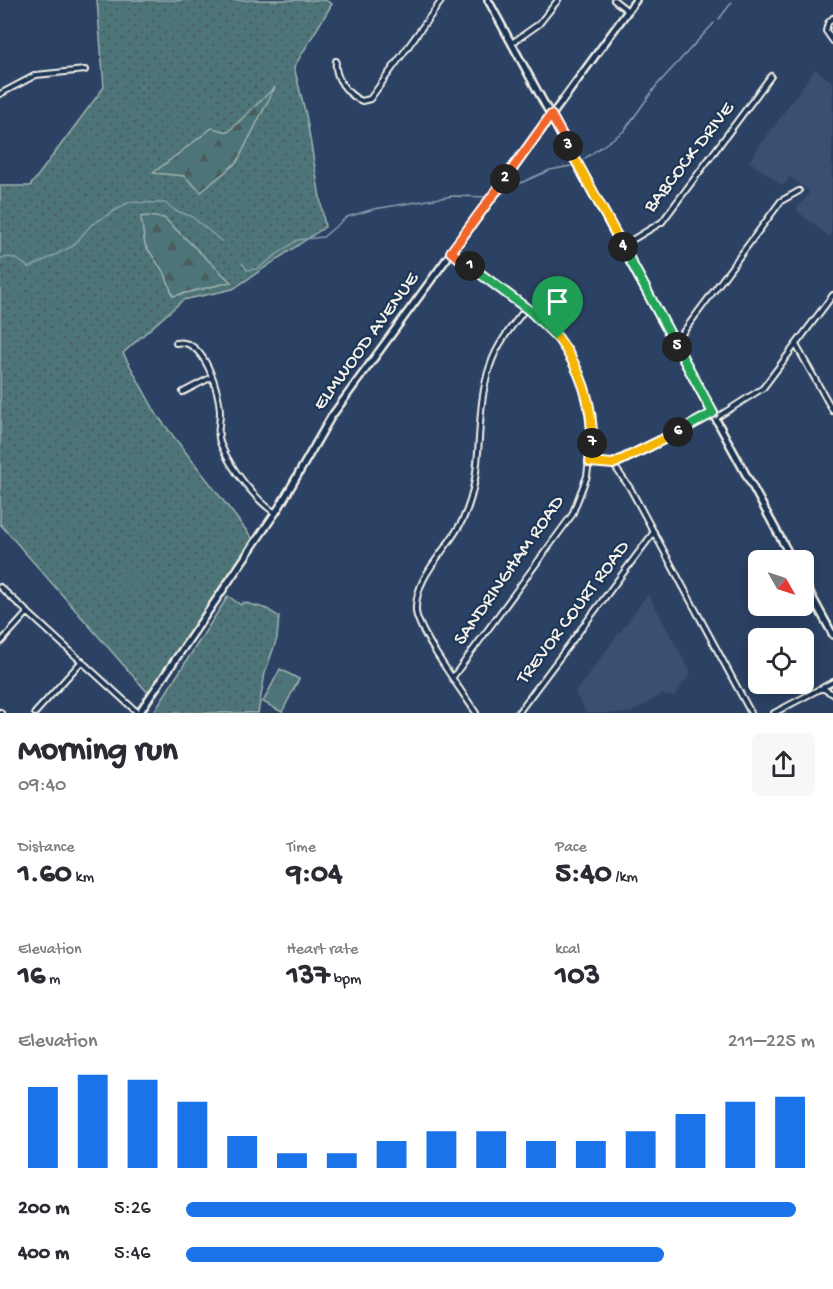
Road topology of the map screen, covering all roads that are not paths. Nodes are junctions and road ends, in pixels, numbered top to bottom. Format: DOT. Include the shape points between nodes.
graph roads {
  1 [pos="442,0"];
  2 [pos="488,0"];
  3 [pos="558,0"];
  4 [pos="614,0"];
  5 [pos="636,0"];
  6 [pos="628,11"];
  7 [pos="833,18"];
  8 [pos="833,41"];
  9 [pos="512,43"];
  10 [pos="336,61"];
  11 [pos="85,70"];
  12 [pos="771,76"];
  13 [pos="0,94"];
  14 [pos="551,115"];
  15 [pos="799,191"];
  16 [pos="622,246"];
  17 [pos="451,252"];
  18 [pos="833,295"];
  19 [pos="526,308"];
  20 [pos="176,343"];
  21 [pos="675,343"];
  22 [pos="796,345"];
  23 [pos="212,377"];
  24 [pos="183,392"];
  25 [pos="833,411"];
  26 [pos="714,416"];
  27 [pos="590,462"];
  28 [pos="613,464"];
  29 [pos="275,513"];
  30 [pos="654,532"];
  31 [pos="787,550"];
  32 [pos="0,587"];
  33 [pos="814,600"];
  34 [pos="27,612"];
  35 [pos="833,635"];
  36 [pos="0,643"];
  37 [pos="82,662"];
  38 [pos="453,677"];
  39 [pos="833,682"];
  40 [pos="822,688"];
  41 [pos="833,694"];
  42 [pos="35,713"];
  43 [pos="138,713"];
  44 [pos="476,713"];
  45 [pos="518,713"];
  46 [pos="751,713"];
  47 [pos="774,713"];
  1 -- 10 [label="street" via="370,99 362,101 352,95 338,77"];
  2 -- 9 [label="main road"];
  3 -- 9 [label="street" via="539,24"];
  4 -- 6 [label="street"];
  5 -- 6 [label="main road, ELMWOOD AVENUE"];
  6 -- 14 [label="main road, ELMWOOD AVENUE"];
  7 -- 8 [label="street" via="826,31"];
  9 -- 14 [label="main road"];
  11 -- 13 [label="street" via="36,75"];
  12 -- 16 [label="street, BABCOCK DRIVE" via="662,222"];
  14 -- 16 [label="main road"];
  14 -- 17 [label="main road, ELMWOOD AVENUE"];
  15 -- 21 [label="street" via="781,201"];
  16 -- 21 [label="main road"];
  17 -- 19 [label="street, SANDRINGHAM ROAD"];
  17 -- 29 [label="main road, ELMWOOD AVENUE" via="331,417"];
  18 -- 22 [label="street"];
  19 -- 27 [label="street, SANDRINGHAM ROAD" via="558,338 580,374 591,418"];
  19 -- 38 [label="street" via="505,336 490,367 476,480 466,512 452,540 424,578 417,597 418,621"];
  20 -- 23 [label="street" via="186,342 196,348"];
  21 -- 26 [label="main road"];
  22 -- 25 [label="street"];
  22 -- 26 [label="street" via="763,388"];
  23 -- 24 [label="street"];
  23 -- 29 [label="street" via="220,403 220,443 256,495"];
  26 -- 28 [label="street"];
  26 -- 31 [label="main road"];
  27 -- 28 [label="street"];
  27 -- 38 [label="street, SANDRINGHAM ROAD" via="579,500 564,528"];
  28 -- 30 [label="street"];
  29 -- 43 [label="main road, ELMWOOD AVENUE"];
  30 -- 45 [label="street, TREVOR COURT ROAD"];
  30 -- 46 [label="street"];
  32 -- 34 [label="street"];
  33 -- 35 [label="main road"];
  34 -- 36 [label="street"];
  34 -- 37 [label="street"];
  37 -- 42 [label="street"];
  37 -- 43 [label="street"];
  38 -- 44 [label="street"];
  39 -- 40 [label="street"];
  40 -- 41 [label="street"];
  40 -- 47 [label="street"];
}
